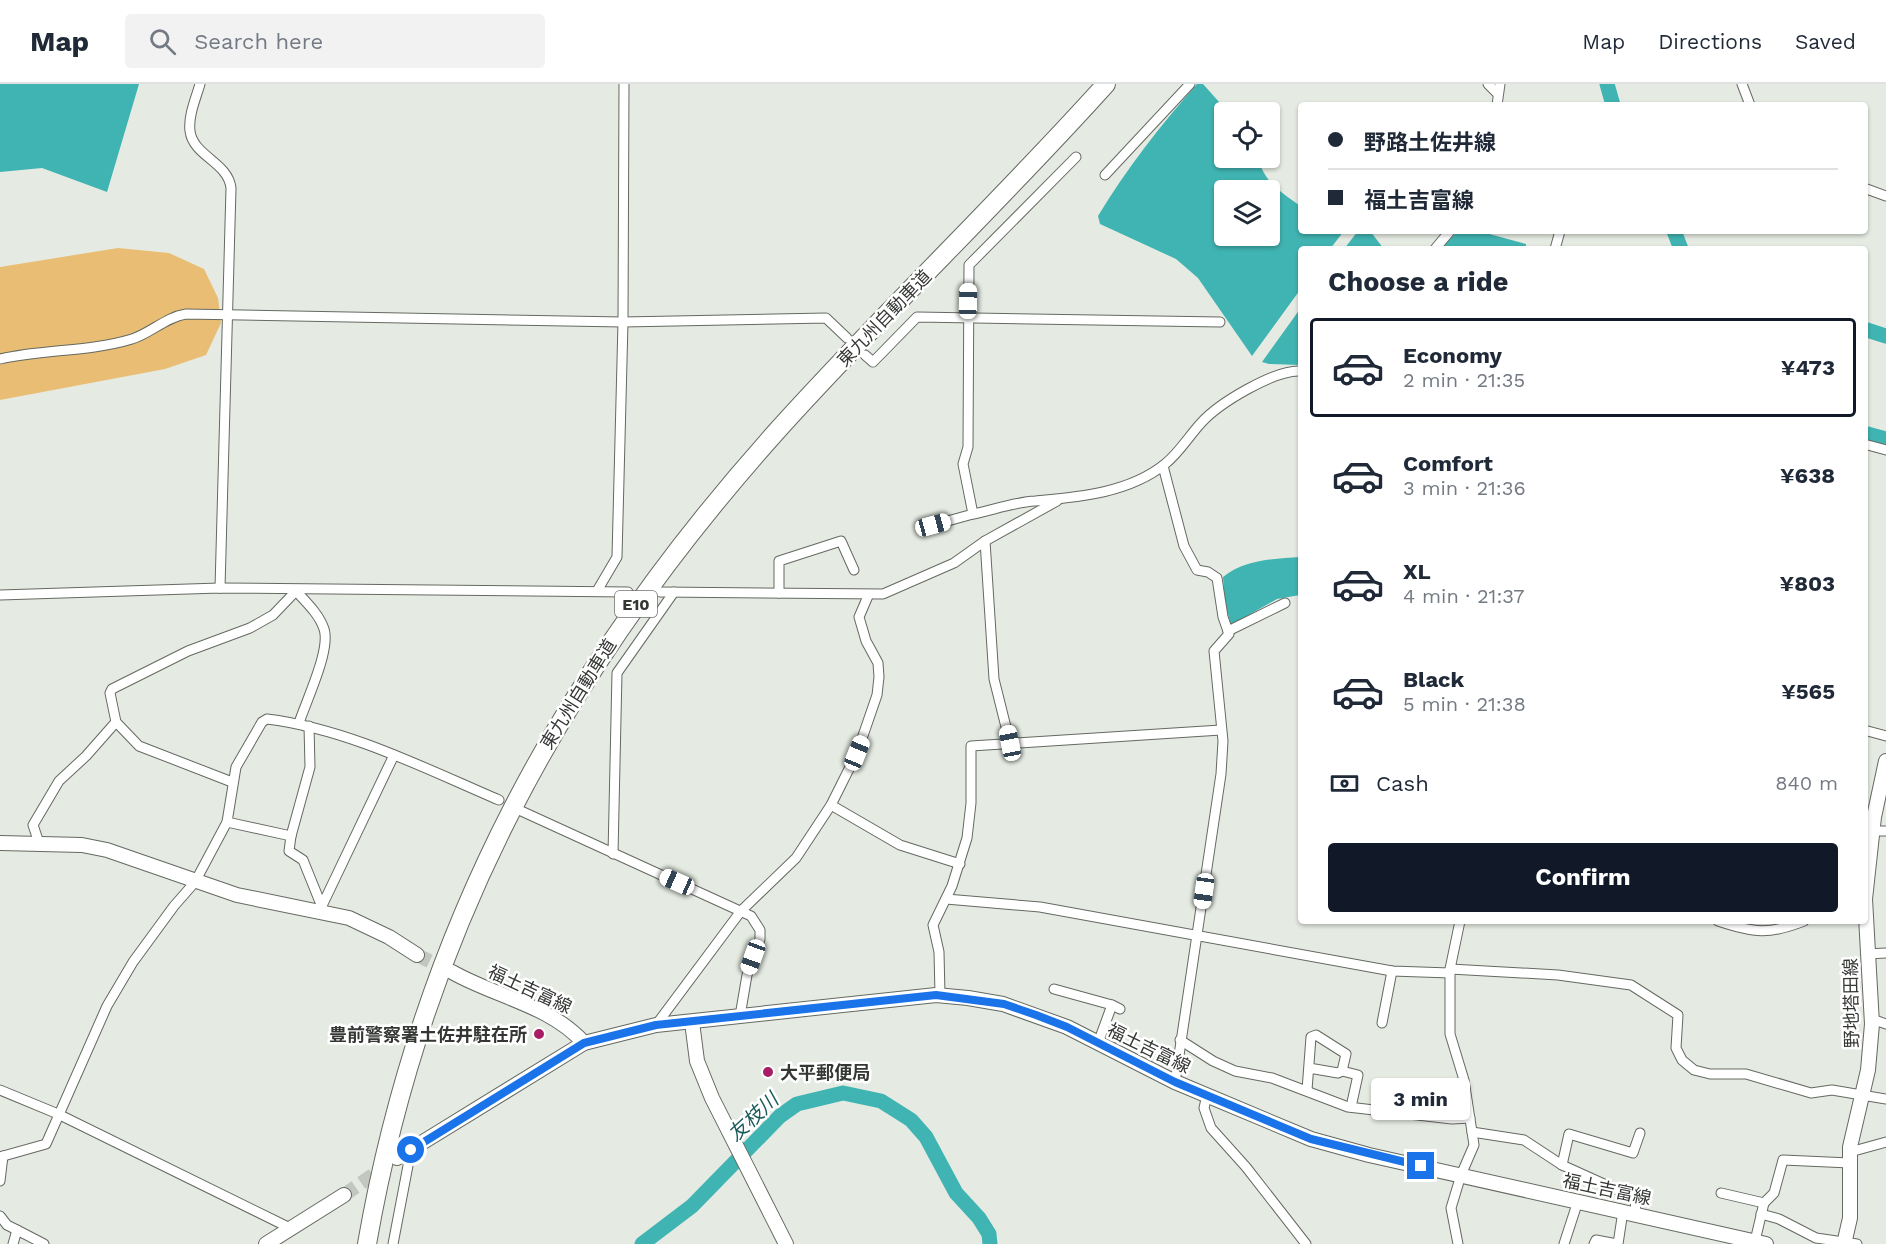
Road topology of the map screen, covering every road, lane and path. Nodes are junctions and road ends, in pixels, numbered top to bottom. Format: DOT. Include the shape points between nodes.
graph roads {
  1 [pos="201,84"];
  2 [pos="624,84"];
  3 [pos="1106,84"];
  4 [pos="1190,84"];
  5 [pos="1488,84"];
  6 [pos="1742,84"];
  7 [pos="1499,89"];
  8 [pos="1749,102"];
  9 [pos="1076,157"];
  10 [pos="1105,175"];
  11 [pos="1868,189"];
  12 [pos="1886,196"];
  13 [pos="1448,234"];
  14 [pos="1438,246"];
  15 [pos="229,315"];
  16 [pos="968,319"];
  17 [pos="623,322"];
  18 [pos="1220,322"];
  19 [pos="847,338"];
  20 [pos="865,355"];
  21 [pos="0,359"];
  22 [pos="1298,371"];
  23 [pos="1868,445"];
  24 [pos="1886,450"];
  25 [pos="1163,466"];
  26 [pos="1059,501"];
  27 [pos="973,514"];
  28 [pos="933,525"];
  29 [pos="985,541"];
  30 [pos="854,570"];
  31 [pos="220,588"];
  32 [pos="296,591"];
  33 [pos="597,591"];
  34 [pos="628,592"];
  35 [pos="660,592"];
  36 [pos="674,592"];
  37 [pos="779,593"];
  38 [pos="0,595"];
  39 [pos="868,596"];
  40 [pos="1285,603"];
  41 [pos="1228,631"];
  42 [pos="116,722"];
  43 [pos="299,723"];
  44 [pos="309,726"];
  45 [pos="1221,730"];
  46 [pos="1868,731"];
  47 [pos="1886,736"];
  48 [pos="1010,743"];
  49 [pos="394,755"];
  50 [pos="1886,761"];
  51 [pos="232,782"];
  52 [pos="499,800"];
  53 [pos="831,806"];
  54 [pos="519,810"];
  55 [pos="227,822"];
  56 [pos="1879,831"];
  57 [pos="291,836"];
  58 [pos="0,843"];
  59 [pos="39,843"];
  60 [pos="613,854"];
  61 [pos="960,864"];
  62 [pos="1868,881"];
  63 [pos="195,882"];
  64 [pos="946,899"];
  65 [pos="321,909"];
  66 [pos="741,911"];
  67 [pos="1459,924"];
  68 [pos="1729,924"];
  69 [pos="1796,924"];
  70 [pos="1866,924"];
  71 [pos="1198,937"];
  72 [pos="1886,953"];
  73 [pos="1868,954"];
  74 [pos="417,955"];
  75 [pos="1392,971"];
  76 [pos="1450,971"];
  77 [pos="452,972"];
  78 [pos="1054,989"];
  79 [pos="940,995"];
  80 [pos="740,1016"];
  81 [pos="1872,1019"];
  82 [pos="692,1022"];
  83 [pos="1382,1023"];
  84 [pos="1886,1023"];
  85 [pos="656,1025"];
  86 [pos="1180,1040"];
  87 [pos="1098,1042"];
  88 [pos="584,1043"];
  89 [pos="1309,1068"];
  90 [pos="1342,1071"];
  91 [pos="1175,1082"];
  92 [pos="0,1090"];
  93 [pos="1307,1090"];
  94 [pos="1207,1095"];
  95 [pos="1863,1097"];
  96 [pos="1886,1099"];
  97 [pos="1352,1107"];
  98 [pos="58,1113"];
  99 [pos="1470,1118"];
  100 [pos="1472,1132"];
  101 [pos="1640,1133"];
  102 [pos="1886,1142"];
  103 [pos="411,1150"];
  104 [pos="1,1156"];
  105 [pos="397,1158"];
  106 [pos="1850,1158"];
  107 [pos="1562,1165"];
  108 [pos="1461,1175"];
  109 [pos="0,1181"];
  110 [pos="1721,1193"];
  111 [pos="344,1195"];
  112 [pos="1578,1202"];
  113 [pos="1764,1203"];
  114 [pos="1630,1212"];
  115 [pos="1761,1214"];
  116 [pos="0,1216"];
  117 [pos="290,1228"];
  118 [pos="17,1230"];
  119 [pos="1760,1243"];
  120 [pos="1849,1243"];
  121 [pos="13,1244"];
  122 [pos="44,1244"];
  123 [pos="266,1244"];
  124 [pos="367,1244"];
  125 [pos="393,1244"];
  126 [pos="786,1244"];
  127 [pos="1306,1244"];
  128 [pos="1458,1244"];
  129 [pos="1564,1244"];
  130 [pos="1594,1244"];
  131 [pos="1617,1244"];
  1 -- 15 [label="street" via="190,130 193,141 228,175 231,188"];
  2 -- 17 [label="street"];
  3 -- 124 [label="highway, 東九州自動車道 / E10" via="859,342 733,481 637,603 576,693 503,823 452,938 406,1070"];
  4 -- 10 [label="street"];
  5 -- 7 [label="street"];
  6 -- 8 [label="street"];
  9 -- 16 [label="street" via="969,265"];
  11 -- 12 [label="street"];
  13 -- 14 [label="street"];
  15 -- 17 [label="street"];
  15 -- 21 [label="street" via="175,316 134,338"];
  15 -- 31 [label="street"];
  16 -- 18 [label="street"];
  16 -- 20 [label="street" via="917,317 873,362"];
  16 -- 27 [label="street" via="968,447 963,464"];
  17 -- 19 [label="street" via="826,318"];
  17 -- 33 [label="street" via="617,556"];
  22 -- 25 [label="street" via="1270,378 1203,420"];
  23 -- 24 [label="street"];
  25 -- 26 [label="street" via="1124,486"];
  25 -- 41 [label="street" via="1184,546 1197,570 1217,578"];
  26 -- 27 [label="street" via="1034,501"];
  26 -- 29 [label="street"];
  27 -- 28 [label="street"];
  29 -- 39 [label="street" via="954,563 883,594"];
  29 -- 48 [label="street" via="994,679"];
  30 -- 37 [label="street" via="841,541 779,561"];
  31 -- 32 [label="street"];
  31 -- 38 [label="street"];
  32 -- 33 [label="street"];
  32 -- 42 [label="street" via="273,615 250,628 188,651 112,689 110,700"];
  32 -- 43 [label="street" via="313,609 324,630 324,647"];
  33 -- 34 [label="street"];
  35 -- 36 [label="street"];
  36 -- 37 [label="street"];
  36 -- 60 [label="street" via="617,673"];
  37 -- 39 [label="street"];
  39 -- 53 [label="street" via="859,617 878,663 877,695 857,753"];
  40 -- 41 [label="street"];
  41 -- 45 [label="street" via="1214,651"];
  42 -- 51 [label="street" via="139,746"];
  42 -- 59 [label="street" via="48,796 33,825"];
  43 -- 44 [label="street"];
  43 -- 51 [label="street" via="267,719 262,722 243,751"];
  44 -- 49 [label="street"];
  44 -- 57 [label="street" via="310,767"];
  45 -- 48 [label="street"];
  45 -- 71 [label="street" via="1221,774"];
  46 -- 47 [label="street"];
  48 -- 61 [label="street" via="971,746 971,803"];
  49 -- 52 [label="street"];
  49 -- 65 [label="street"];
  50 -- 56 [label="main road, 野地塔田線"];
  51 -- 55 [label="street"];
  53 -- 61 [label="street" via="900,845"];
  53 -- 66 [label="street" via="796,858"];
  54 -- 60 [label="street"];
  55 -- 57 [label="street"];
  55 -- 63 [label="street"];
  56 -- 62 [label="main road, 野地塔田線"];
  57 -- 65 [label="street" via="290,851 303,860"];
  58 -- 59 [label="main road"];
  59 -- 63 [label="main road" via="107,850"];
  60 -- 66 [label="street"];
  61 -- 64 [label="street"];
  63 -- 65 [label="main road" via="237,896"];
  63 -- 98 [label="street" via="133,962 107,1006"];
  64 -- 71 [label="street" via="1040,907"];
  64 -- 79 [label="street" via="933,925 939,952"];
  65 -- 74 [label="main road" via="389,936"];
  66 -- 80 [label="street" via="752,916 760,939 747,975"];
  66 -- 85 [label="street"];
  67 -- 76 [label="street"];
  68 -- 69 [label="street" via="1758,932 1775,932"];
  70 -- 73 [label="main road, 野地塔田線"];
  71 -- 75 [label="street"];
  71 -- 86 [label="street"];
  72 -- 73 [label="street"];
  73 -- 81 [label="main road, 野地塔田線"];
  75 -- 76 [label="street"];
  75 -- 83 [label="street"];
  76 -- 95 [label="street" via="1558,975 1631,985 1678,1015 1676,1048 1694,1070 1746,1074 1811,1093 1832,1090"];
  76 -- 99 [label="street" via="1450,1034"];
  77 -- 88 [label="main road, 福土吉富線" via="547,1014 570,1027"];
  78 -- 87 [label="street" via="1116,1007"];
  79 -- 80 [label="main road, 福土吉富線"];
  79 -- 87 [label="main road, 福土吉富線" via="1004,1004"];
  80 -- 82 [label="main road, 福土吉富線"];
  81 -- 84 [label="street"];
  81 -- 95 [label="main road, 野地塔田線"];
  82 -- 85 [label="main road, 福土吉富線"];
  82 -- 126 [label="main road" via="698,1061"];
  85 -- 88 [label="main road, 福土吉富線"];
  86 -- 91 [label="street"];
  86 -- 93 [label="street" via="1235,1071"];
  87 -- 91 [label="main road, 福土吉富線"];
  88 -- 103 [label="main road"];
  89 -- 90 [label="street"];
  89 -- 90 [label="street" via="1311,1037 1316,1035 1346,1054"];
  89 -- 93 [label="street"];
  90 -- 97 [label="street" via="1358,1075"];
  91 -- 94 [label="main road, 福土吉富線"];
  92 -- 98 [label="street"];
  93 -- 97 [label="street"];
  94 -- 108 [label="main road, 福土吉富線" via="1311,1139"];
  94 -- 127 [label="street" via="1204,1108 1211,1128"];
  95 -- 96 [label="street"];
  95 -- 106 [label="main road, 野地塔田線"];
  97 -- 99 [label="street"];
  98 -- 104 [label="street" via="46,1144"];
  98 -- 117 [label="street"];
  99 -- 100 [label="street"];
  100 -- 107 [label="street" via="1524,1140"];
  100 -- 108 [label="street" via="1474,1144"];
  101 -- 107 [label="street" via="1633,1153 1569,1134"];
  102 -- 106 [label="street"];
  103 -- 105 [label="main road"];
  103 -- 125 [label="street"];
  104 -- 109 [label="street"];
  106 -- 113 [label="street" via="1783,1160 1774,1193"];
  106 -- 120 [label="main road, 野地塔田線"];
  107 -- 114 [label="street" via="1635,1198"];
  108 -- 112 [label="main road, 福土吉富線"];
  108 -- 128 [label="street" via="1451,1208"];
  110 -- 113 [label="street"];
  111 -- 117 [label="main road"];
  112 -- 114 [label="main road, 福土吉富線"];
  112 -- 129 [label="street"];
  113 -- 115 [label="street"];
  114 -- 119 [label="main road, 福土吉富線"];
  114 -- 131 [label="street"];
  115 -- 119 [label="street"];
  115 -- 120 [label="street" via="1816,1238"];
  116 -- 118 [label="street"];
  117 -- 123 [label="main road"];
  118 -- 121 [label="street"];
  118 -- 122 [label="street"];
  130 -- 131 [label="street" via="1596,1240"];
}
